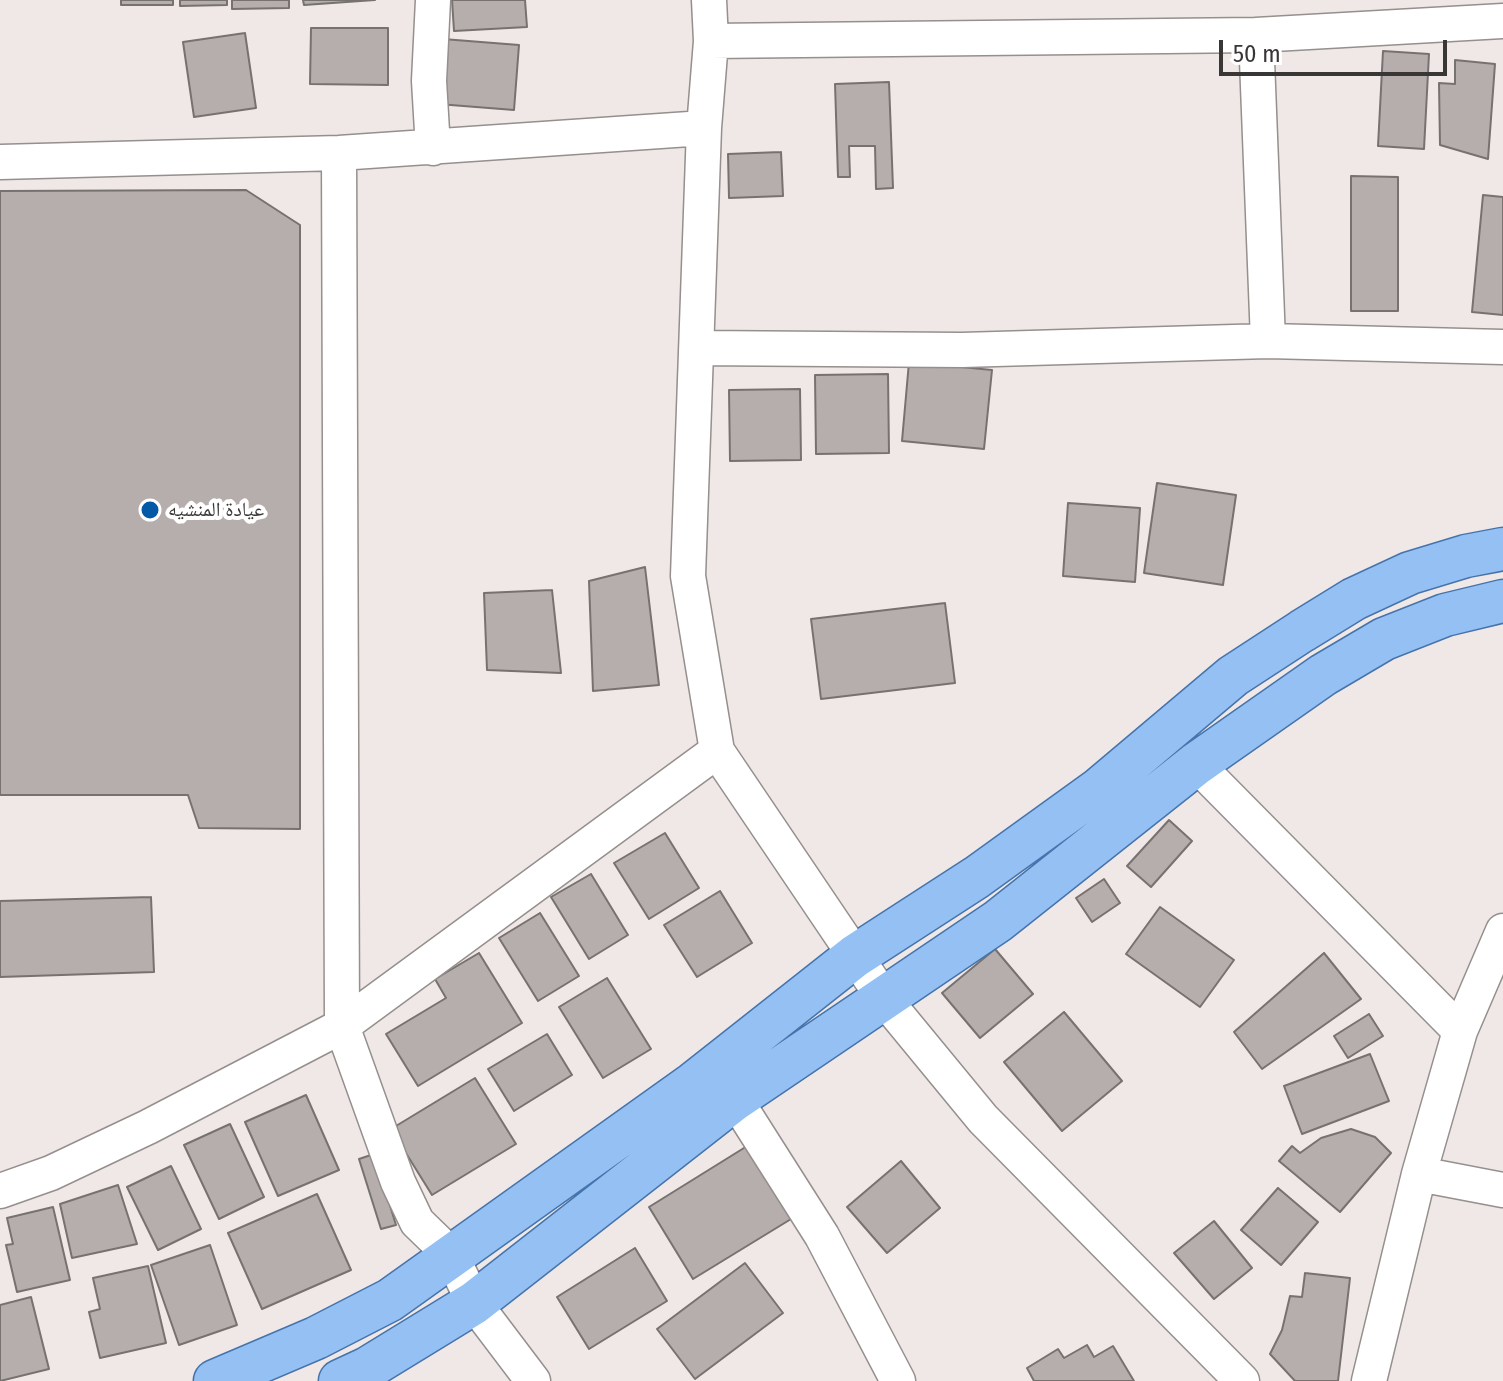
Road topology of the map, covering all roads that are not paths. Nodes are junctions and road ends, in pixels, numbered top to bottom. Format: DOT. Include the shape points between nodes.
graph roads {
  1 [pos="433,0"];
  2 [pos="709,0"];
  3 [pos="1503,21"];
  4 [pos="1256,35"];
  5 [pos="711,41"];
  6 [pos="704,128"];
  7 [pos="433,148"];
  8 [pos="339,153"];
  9 [pos="0,162"];
  10 [pos="1268,341"];
  11 [pos="1503,347"];
  12 [pos="697,348"];
  13 [pos="1503,549"];
  14 [pos="1503,601"];
  15 [pos="717,751"];
  16 [pos="1196,764"];
  17 [pos="1503,931"];
  18 [pos="855,956"];
  19 [pos="885,1000"];
  20 [pos="342,1026"];
  21 [pos="1460,1031"];
  22 [pos="735,1099"];
  23 [pos="1419,1174"];
  24 [pos="1503,1190"];
  25 [pos="0,1191"];
  26 [pos="451,1255"];
  27 [pos="474,1303"];
  28 [pos="215,1381"];
  29 [pos="340,1381"];
  30 [pos="533,1381"];
  31 [pos="898,1381"];
  32 [pos="1242,1381"];
  33 [pos="1371,1381"];
  1 -- 7 [label="street"];
  2 -- 5 [label="street"];
  3 -- 4 [label="street"];
  4 -- 5 [label="street"];
  4 -- 10 [label="street"];
  5 -- 6 [label="street"];
  6 -- 7 [label="street"];
  6 -- 12 [label="street"];
  7 -- 8 [label="street"];
  8 -- 9 [label="street"];
  8 -- 20 [label="street"];
  10 -- 11 [label="street"];
  10 -- 12 [label="street" via="962,350"];
  12 -- 15 [label="street" via="688,576"];
  13 -- 18 [label="main road" via="1410,573 1302,631 1233,676 1087,798"];
  14 -- 16 [label="main road" via="1445,615 1384,639"];
  15 -- 18 [label="street"];
  15 -- 20 [label="street"];
  16 -- 19 [label="main road" via="998,921"];
  16 -- 21 [label="street"];
  17 -- 21 [label="street"];
  18 -- 19 [label="street"];
  18 -- 26 [label="main road" via="694,1083"];
  19 -- 22 [label="main road"];
  19 -- 32 [label="street" via="983,1119"];
  20 -- 25 [label="street" via="148,1127"];
  20 -- 26 [label="street" via="417,1222"];
  21 -- 23 [label="street"];
  22 -- 27 [label="main road"];
  22 -- 31 [label="street" via="822,1236"];
  23 -- 24 [label="street"];
  23 -- 33 [label="street"];
  26 -- 27 [label="street"];
  26 -- 28 [label="main road" via="390,1300"];
  27 -- 29 [label="main road"];
  27 -- 30 [label="street"];
}
